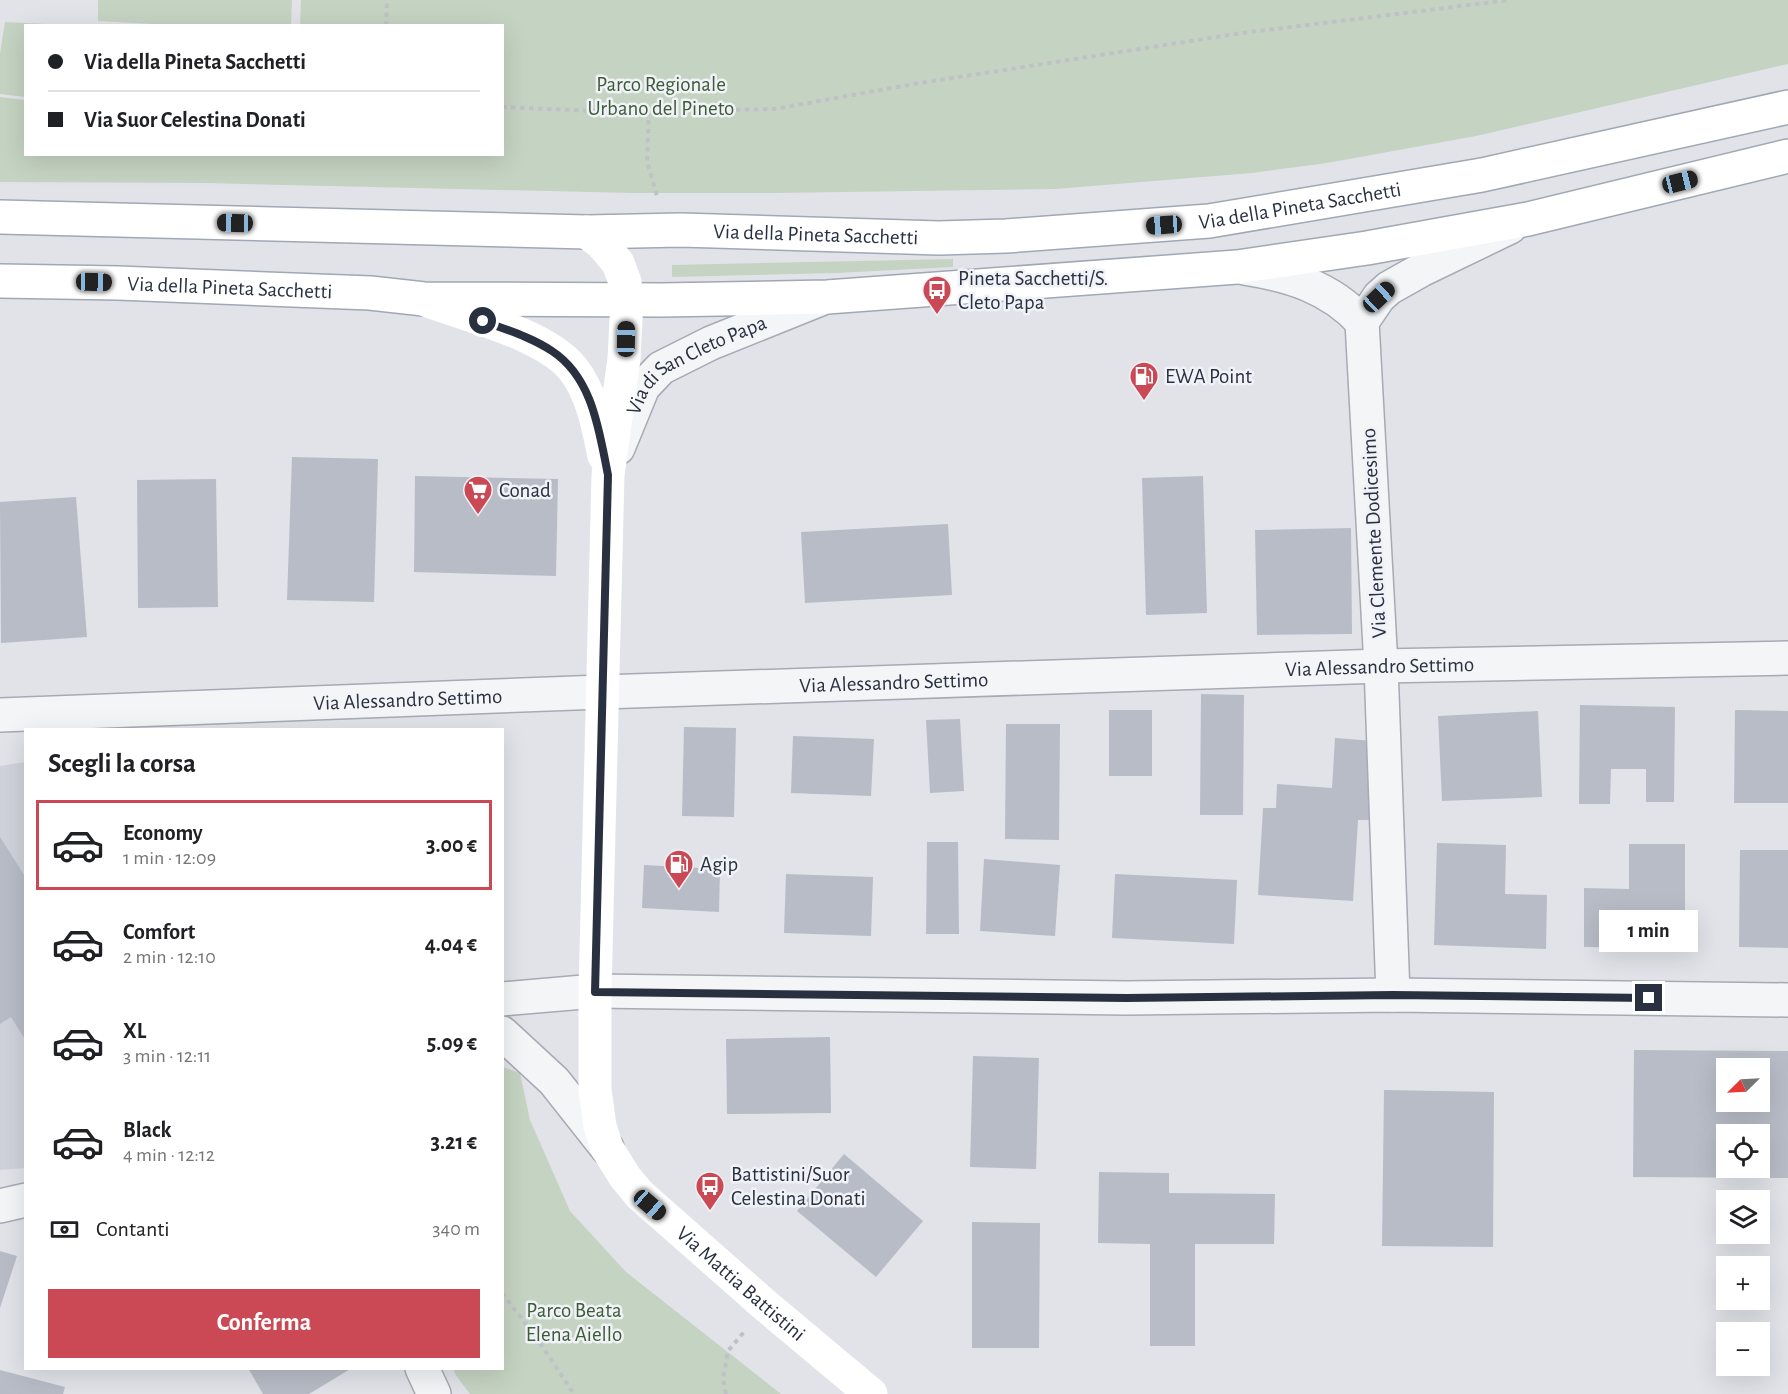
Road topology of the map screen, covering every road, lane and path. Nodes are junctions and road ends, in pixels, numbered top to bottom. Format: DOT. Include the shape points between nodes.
graph roads {
  1 [pos="387,0"];
  2 [pos="1510,0"];
  3 [pos="386,24"];
  4 [pos="504,107"];
  5 [pos="1788,107"];
  6 [pos="649,111"];
  7 [pos="1788,156"];
  8 [pos="664,200"];
  9 [pos="0,217"];
  10 [pos="1528,219"];
  11 [pos="587,232"];
  12 [pos="1237,267"];
  13 [pos="0,280"];
  14 [pos="827,297"];
  15 [pos="424,299"];
  16 [pos="627,300"];
  17 [pos="1362,322"];
  18 [pos="608,475"];
  19 [pos="1788,658"];
  20 [pos="1381,666"];
  21 [pos="603,692"];
  22 [pos="0,715"];
  23 [pos="595,992"];
  24 [pos="1393,995"];
  25 [pos="504,999"];
  26 [pos="1788,1000"];
  27 [pos="504,1035"];
  28 [pos="607,1148"];
  29 [pos="24,1200"];
  30 [pos="0,1206"];
  31 [pos="504,1296"];
  32 [pos="766,1306"];
  33 [pos="423,1370"];
  34 [pos="434,1394"];
  35 [pos="574,1394"];
  36 [pos="726,1394"];
  37 [pos="871,1394"];
  1 -- 3 [label="path"];
  2 -- 6 [label="path" via="1242,33 775,109"];
  4 -- 6 [label="path"];
  5 -- 11 [label="main road, Via della Pineta Sacchetti" via="1482,175 1209,221 939,238 681,230"];
  6 -- 8 [label="path" via="647,161 657,197"];
  7 -- 10 [label="main road, Via della Pineta Sacchetti"];
  9 -- 11 [label="main road, Via della Pineta Sacchetti"];
  10 -- 12 [label="main road, Via della Pineta Sacchetti"];
  10 -- 17 [label="street" via="1389,288"];
  11 -- 16 [label="main road" via="618,263"];
  12 -- 14 [label="main road, Via della Pineta Sacchetti"];
  12 -- 17 [label="street" via="1291,277 1319,288"];
  13 -- 15 [label="main road, Via della Pineta Sacchetti" via="358,292"];
  14 -- 16 [label="main road, Via della Pineta Sacchetti"];
  14 -- 18 [label="street, Via di San Cleto Papa" via="711,343 661,368 643,387"];
  15 -- 16 [label="main road, Via della Pineta Sacchetti"];
  15 -- 18 [label="main road, Via della Pineta Sacchetti" via="523,336 567,363 589,398"];
  16 -- 18 [label="main road, Via di San Cleto Papa" via="624,359"];
  17 -- 20 [label="street, Via Clemente Dodicesimo"];
  18 -- 21 [label="main road, Via di San Cleto Papa"];
  19 -- 20 [label="street, Via Alessandro Settimo"];
  20 -- 21 [label="street, Via Alessandro Settimo"];
  20 -- 24 [label="street, Via Clemente Dodicesimo"];
  21 -- 22 [label="street, Via Alessandro Settimo"];
  21 -- 23 [label="main road, Via di San Cleto Papa"];
  23 -- 24 [label="street" via="1126,998"];
  23 -- 25 [label="street"];
  23 -- 28 [label="main road, Via Mattia Battistini" via="595,1090"];
  24 -- 26 [label="street"];
  27 -- 28 [label="street" via="554,1082"];
  28 -- 32 [label="main road, Via Mattia Battistini" via="640,1195"];
  29 -- 30 [label="street"];
  31 -- 35 [label="path"];
  32 -- 36 [label="path" via="728,1351 723,1378"];
  32 -- 37 [label="main road, Via Mattia Battistini"];
  33 -- 34 [label="street"];
}
